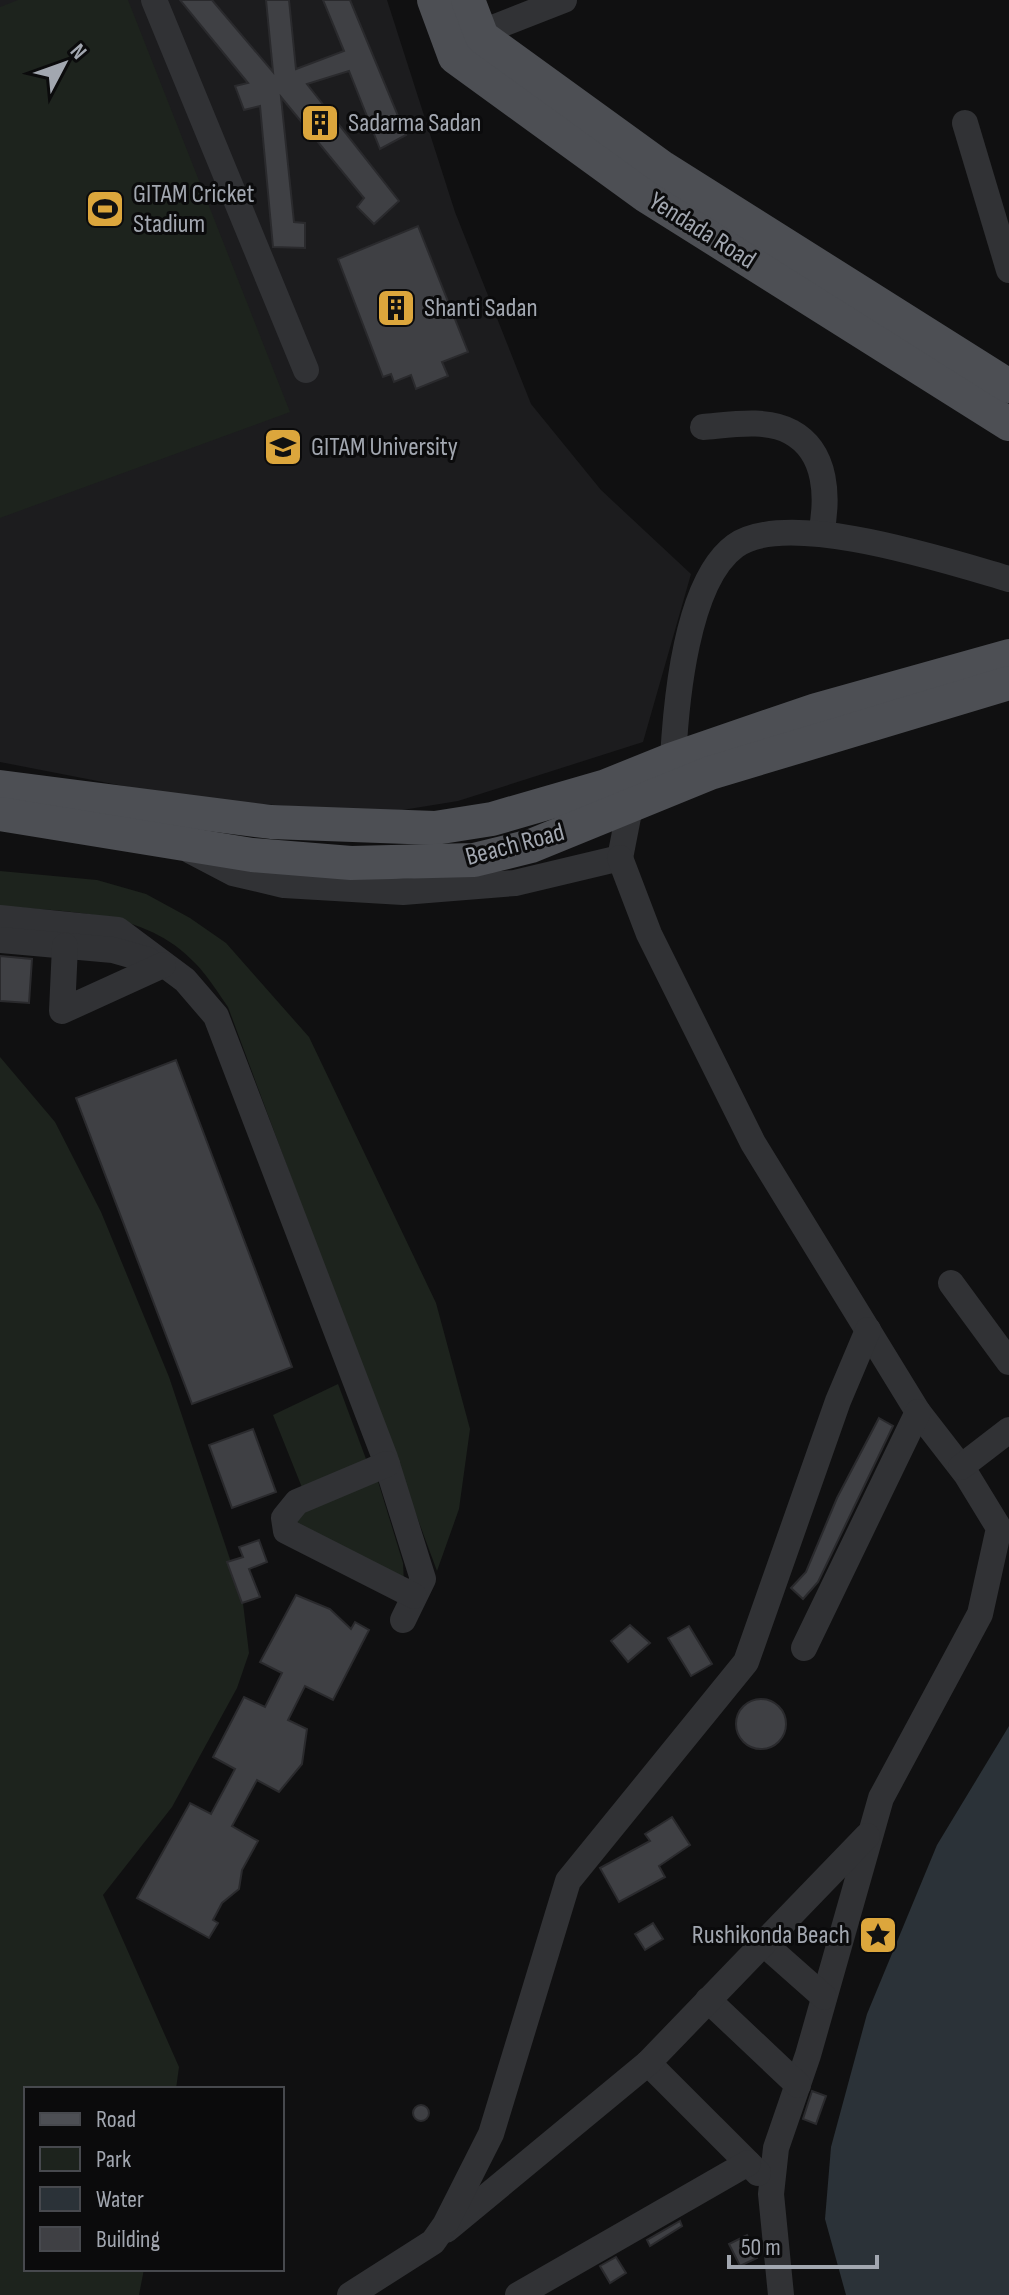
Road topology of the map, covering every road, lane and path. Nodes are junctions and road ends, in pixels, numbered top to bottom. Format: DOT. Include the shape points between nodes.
graph roads {
  1 [pos="154,0"];
  2 [pos="434,0"];
  3 [pos="468,0"];
  4 [pos="564,0"];
  5 [pos="482,37"];
  6 [pos="455,57"];
  7 [pos="965,123"];
  8 [pos="1009,270"];
  9 [pos="306,370"];
  10 [pos="1009,386"];
  11 [pos="1009,424"];
  12 [pos="703,427"];
  13 [pos="821,534"];
  14 [pos="1009,579"];
  15 [pos="1009,656"];
  16 [pos="1009,683"];
  17 [pos="676,772"];
  18 [pos="0,787"];
  19 [pos="630,807"];
  20 [pos="0,814"];
  21 [pos="177,843"];
  22 [pos="620,858"];
  23 [pos="0,918"];
  24 [pos="0,940"];
  25 [pos="65,946"];
  26 [pos="163,965"];
  27 [pos="951,1283"];
  28 [pos="868,1330"];
  29 [pos="1009,1362"];
  30 [pos="918,1412"];
  31 [pos="1009,1430"];
  32 [pos="387,1464"];
  33 [pos="961,1467"];
  34 [pos="804,1648"];
  35 [pos="869,1834"];
  36 [pos="763,1943"];
  37 [pos="824,1997"];
  38 [pos="708,2000"];
  39 [pos="648,2063"];
  40 [pos="798,2085"];
  41 [pos="748,2163"];
  42 [pos="771,2186"];
  43 [pos="433,2242"];
  44 [pos="350,2295"];
  45 [pos="518,2295"];
  46 [pos="781,2295"];
  1 -- 9 [label="street"];
  2 -- 6 [label="main road"];
  3 -- 5 [label="main road"];
  4 -- 5 [label="street"];
  5 -- 6 [label="street"];
  5 -- 10 [label="main road, Yendada Road" via="663,168"];
  6 -- 11 [label="main road, Yendada Road" via="645,195"];
  7 -- 8 [label="street"];
  12 -- 13 [label="street" via="769,426 791,432 810,450 825,479"];
  13 -- 14 [label="street"];
  13 -- 17 [label="street" via="756,536 734,546 712,572 684,656"];
  15 -- 17 [label="main road" via="816,710"];
  16 -- 17 [label="main road, Beach Road"];
  17 -- 18 [label="main road" via="492,819 435,828 271,822"];
  17 -- 19 [label="main road, Beach Road"];
  19 -- 21 [label="main road, Beach Road" via="531,846 474,860 351,863"];
  19 -- 22 [label="street"];
  20 -- 21 [label="main road, Beach Road"];
  21 -- 22 [label="street" via="233,873 284,885 403,892 515,883"];
  22 -- 28 [label="street" via="649,934 753,1143"];
  23 -- 26 [label="street" via="118,930"];
  24 -- 25 [label="street"];
  25 -- 26 [label="street" via="113,950"];
  25 -- 26 [label="street" via="62,1011"];
  26 -- 32 [label="street" via="185,980 216,1016"];
  27 -- 29 [label="street"];
  28 -- 30 [label="street"];
  28 -- 43 [label="street" via="746,1662 568,1881 491,2134"];
  30 -- 33 [label="street"];
  30 -- 34 [label="street"];
  31 -- 33 [label="street"];
  32 -- 32 [label="street" via="413,1598 286,1531 284,1518 297,1502"];
  33 -- 35 [label="street" via="999,1528 980,1614 881,1798"];
  35 -- 36 [label="street"];
  35 -- 37 [label="street"];
  36 -- 37 [label="street"];
  36 -- 38 [label="street"];
  37 -- 40 [label="street"];
  38 -- 39 [label="street"];
  38 -- 40 [label="street"];
  39 -- 41 [label="street"];
  39 -- 43 [label="street"];
  40 -- 42 [label="street" via="776,2148"];
  41 -- 42 [label="street"];
  41 -- 45 [label="street"];
  42 -- 46 [label="street"];
  43 -- 44 [label="street"];
}
